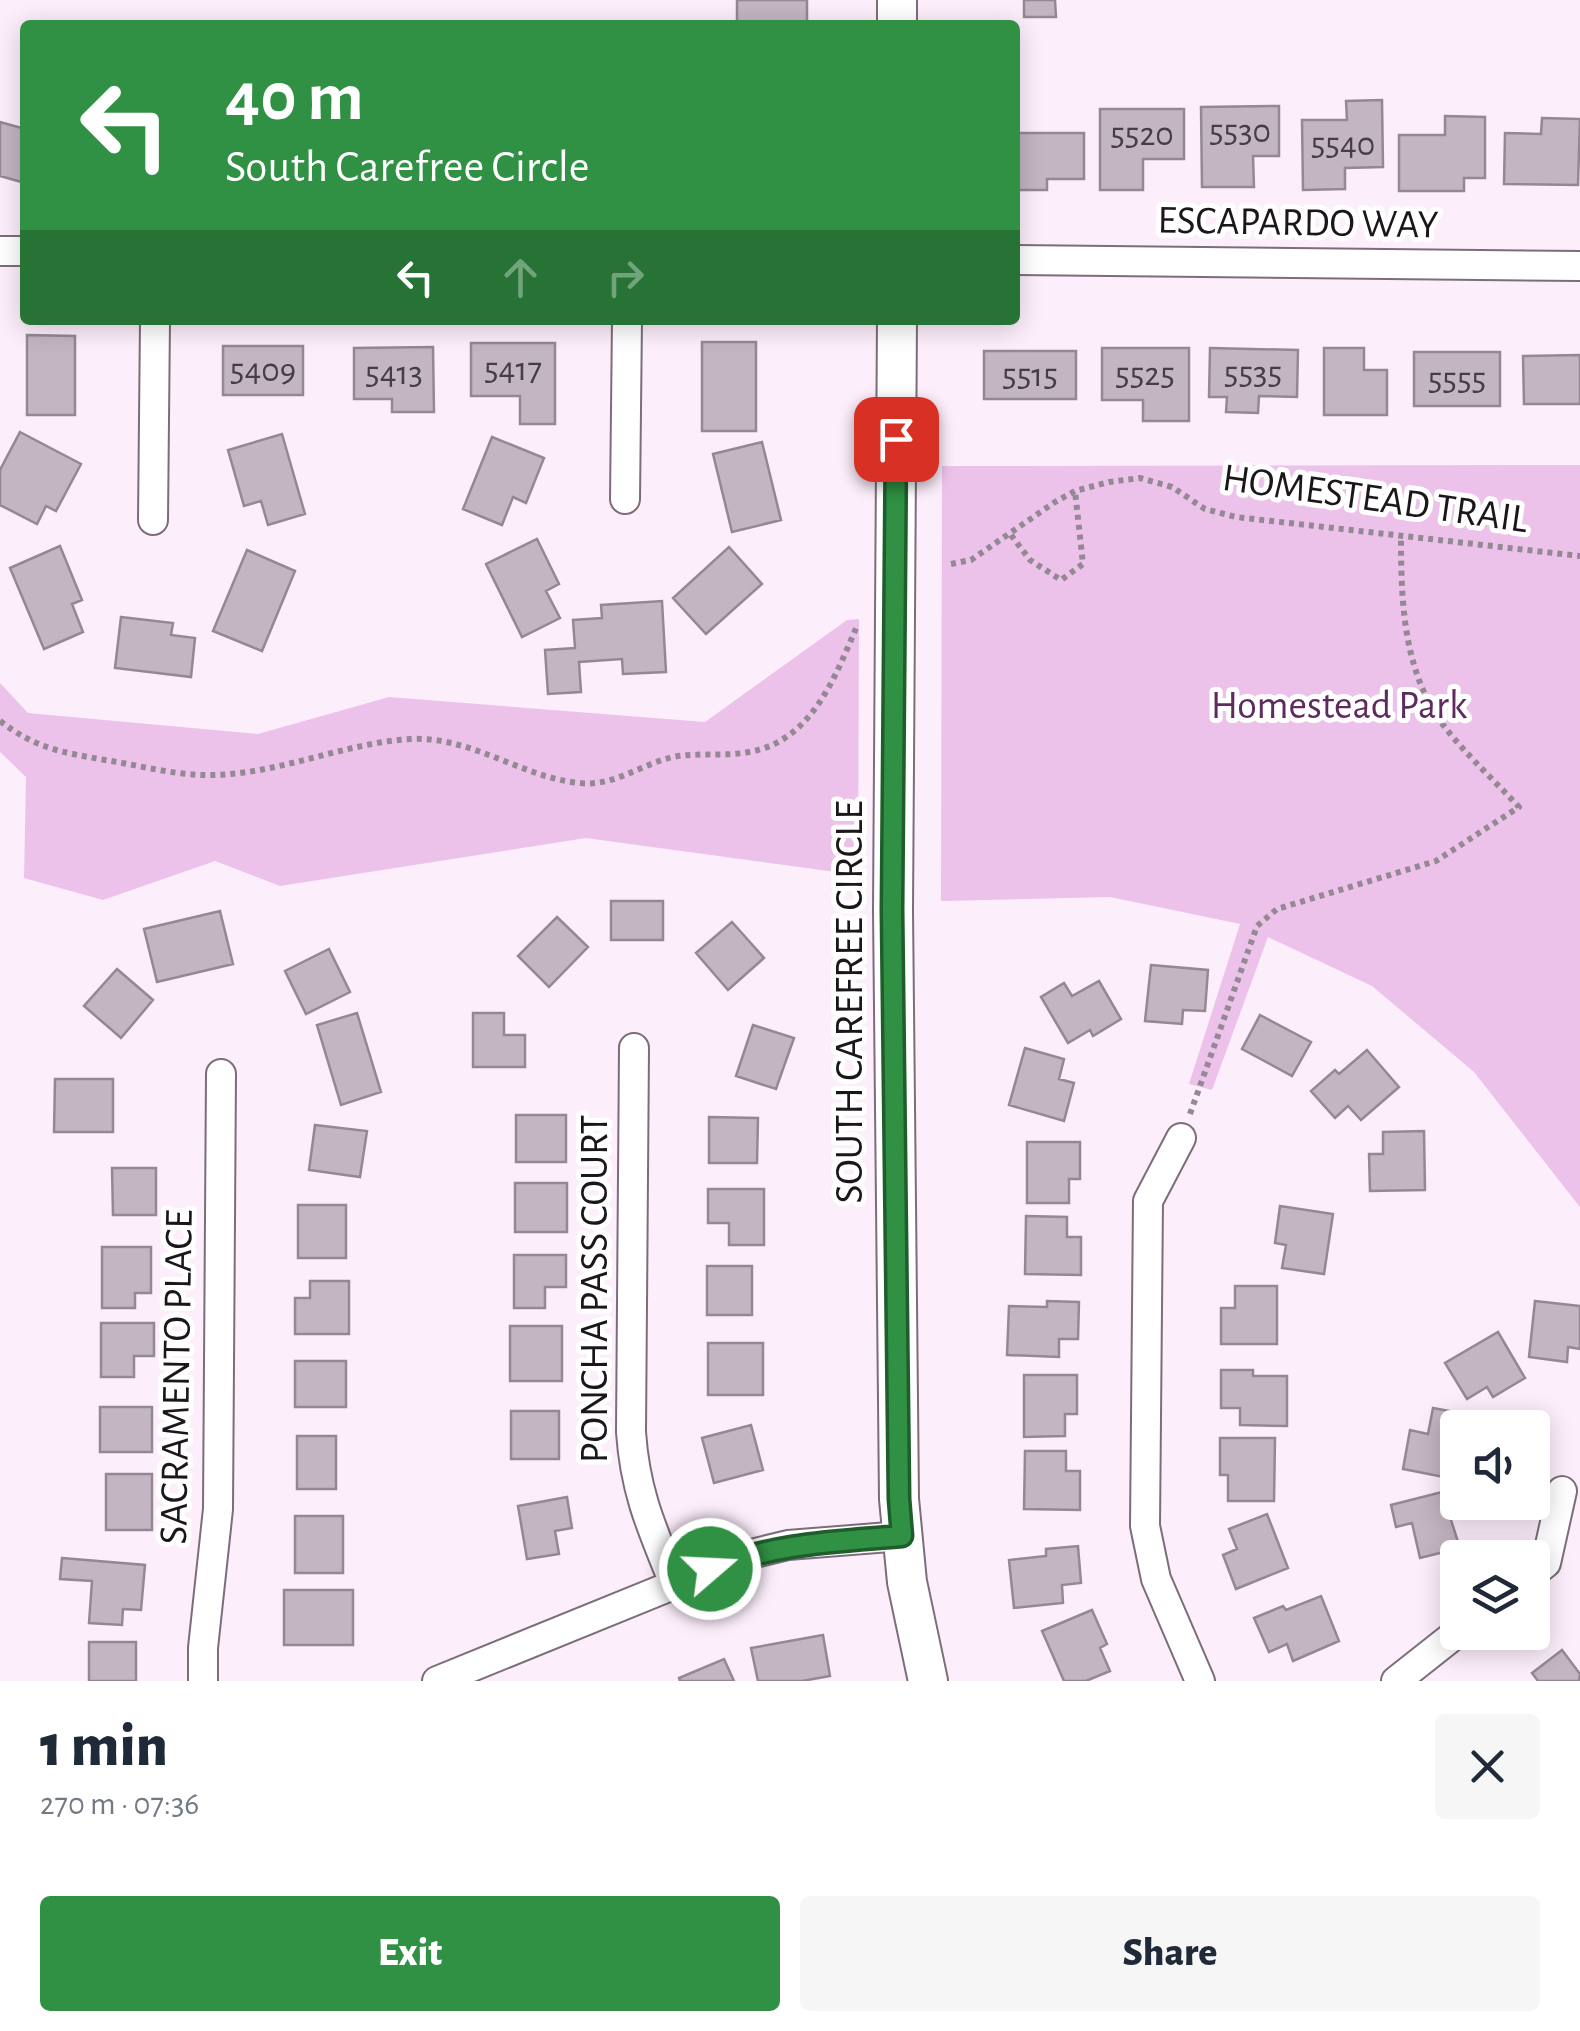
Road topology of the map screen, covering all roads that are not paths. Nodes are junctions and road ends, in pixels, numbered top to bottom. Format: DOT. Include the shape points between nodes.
graph roads {
  1 [pos="1020,260"];
  2 [pos="1580,266"];
  3 [pos="155,325"];
  4 [pos="627,325"];
  5 [pos="897,325"];
  6 [pos="625,499"];
  7 [pos="154,520"];
  8 [pos="634,1048"];
  9 [pos="222,1074"];
  10 [pos="1181,1138"];
  11 [pos="1562,1491"];
  12 [pos="902,1536"];
  13 [pos="1550,1546"];
  14 [pos="674,1583"];
  15 [pos="1440,1646"];
  16 [pos="203,1681"];
  17 [pos="437,1681"];
  18 [pos="928,1681"];
  19 [pos="1200,1681"];
  20 [pos="1396,1681"];
  1 -- 2 [label="street, ESCAPARDO WAY"];
  3 -- 7 [label="street"];
  4 -- 6 [label="street"];
  5 -- 12 [label="main road, SOUTH CAREFREE CIRCLE" via="892,910"];
  8 -- 14 [label="street, PONCHA PASS COURT" via="634,1468"];
  9 -- 16 [label="street, SACRAMENTO PLACE" via="218,1509"];
  10 -- 19 [label="street" via="1148,1202 1145,1526 1156,1579"];
  11 -- 13 [label="street"];
  12 -- 14 [label="street" via="788,1545"];
  12 -- 18 [label="main road, SOUTH CAREFREE CIRCLE"];
  14 -- 17 [label="street"];
  15 -- 20 [label="street"];
}
